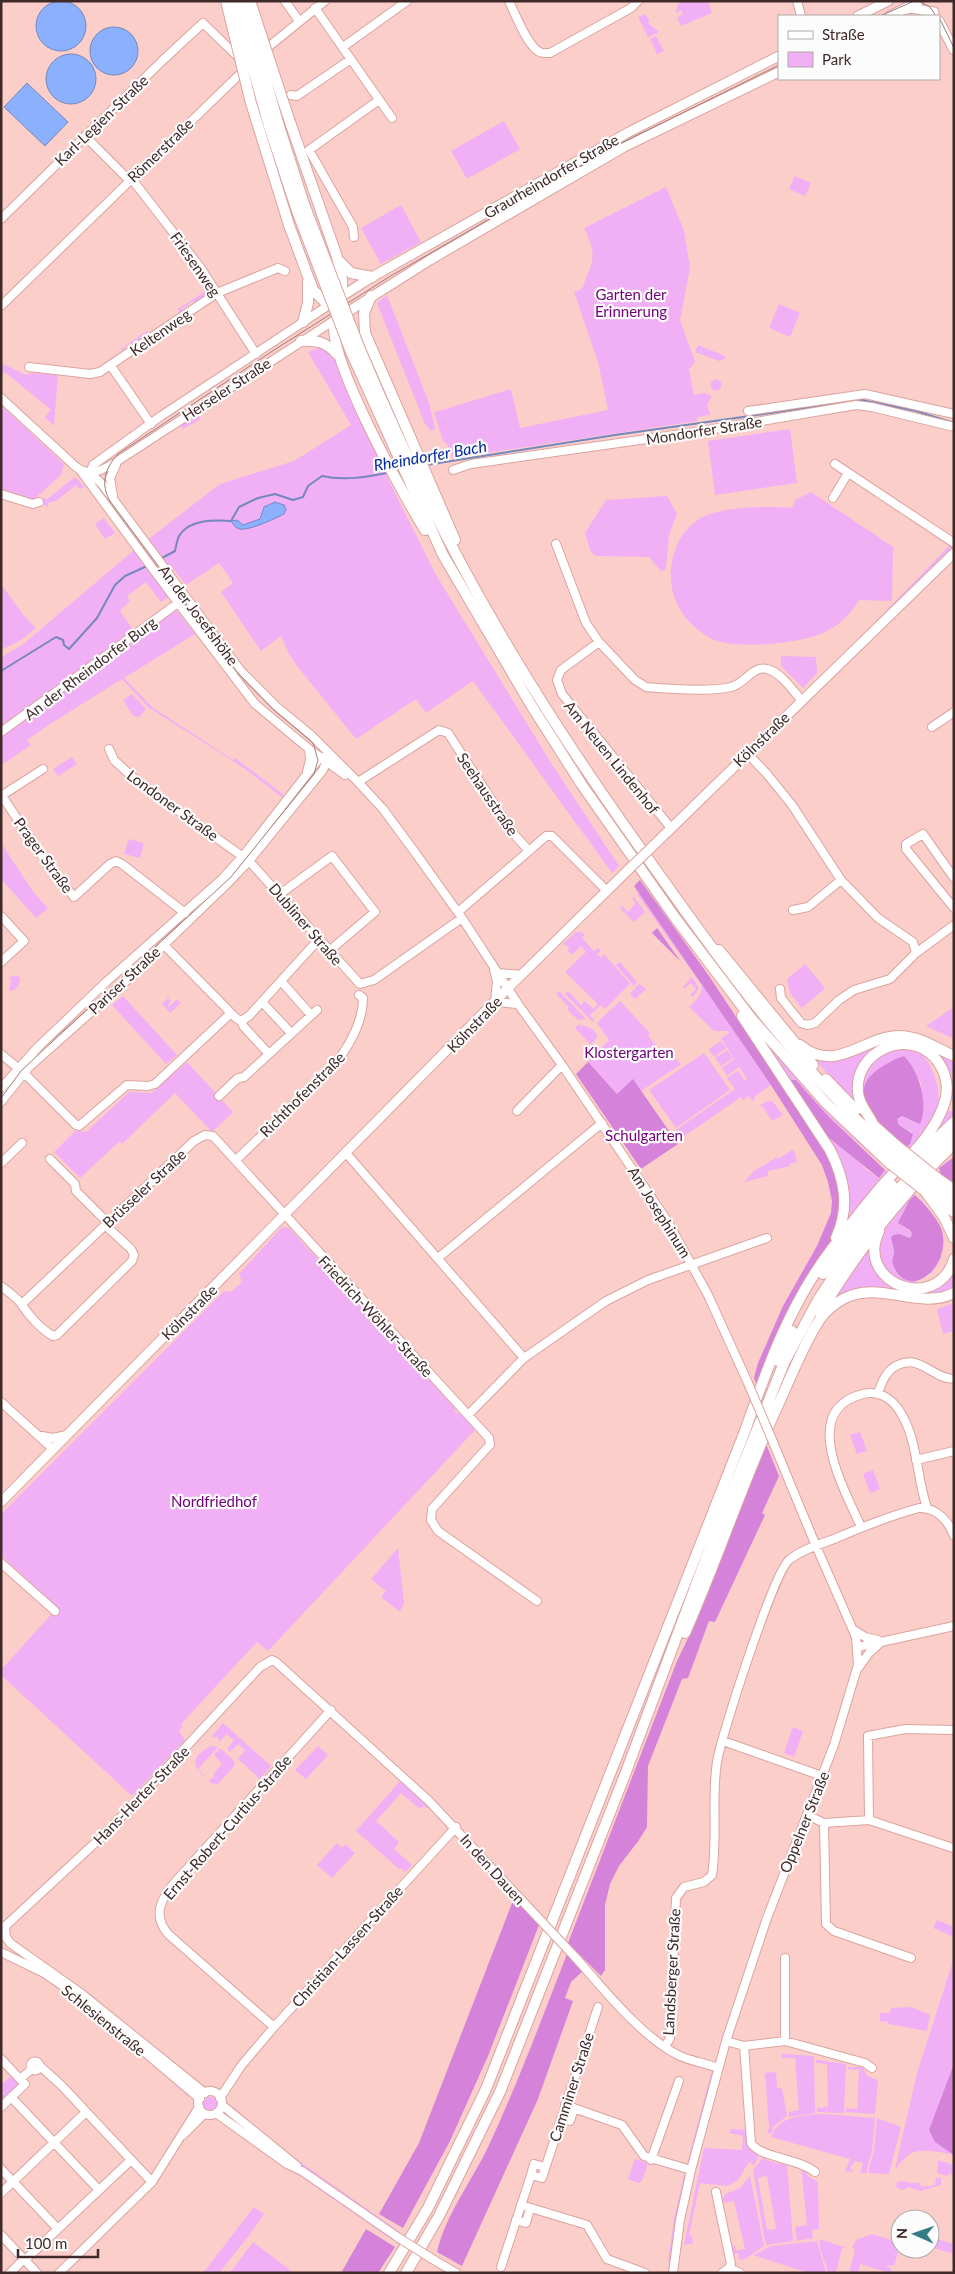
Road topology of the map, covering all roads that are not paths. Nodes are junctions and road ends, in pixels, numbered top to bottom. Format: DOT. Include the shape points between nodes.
graph roads {
  1 [pos="226,1"];
  2 [pos="234,1"];
  3 [pos="243,1"];
  4 [pos="250,1"];
  5 [pos="285,1"];
  6 [pos="325,1"];
  7 [pos="407,1"];
  8 [pos="508,1"];
  9 [pos="638,1"];
  10 [pos="797,1"];
  11 [pos="888,1"];
  12 [pos="919,1"];
  13 [pos="930,1"];
  14 [pos="315,8"];
  15 [pos="900,11"];
  16 [pos="935,14"];
  17 [pos="801,15"];
  18 [pos="860,15"];
  19 [pos="892,15"];
  20 [pos="299,21"];
  21 [pos="940,23"];
  22 [pos="343,47"];
  23 [pos="954,50"];
  24 [pos="778,57"];
  25 [pos="351,59"];
  26 [pos="248,66"];
  27 [pos="778,72"];
  28 [pos="291,95"];
  29 [pos="379,100"];
  30 [pos="392,118"];
  31 [pos="85,136"];
  32 [pos="130,179"];
  33 [pos="1,219"];
  34 [pos="354,237"];
  35 [pos="337,257"];
  36 [pos="286,271"];
  37 [pos="372,277"];
  38 [pos="308,279"];
  39 [pos="217,293"];
  40 [pos="342,296"];
  41 [pos="371,296"];
  42 [pos="1,306"];
  43 [pos="338,309"];
  44 [pos="335,320"];
  45 [pos="303,322"];
  46 [pos="366,333"];
  47 [pos="301,342"];
  48 [pos="355,350"];
  49 [pos="256,354"];
  50 [pos="338,354"];
  51 [pos="111,366"];
  52 [pos="29,367"];
  53 [pos="1,398"];
  54 [pos="748,411"];
  55 [pos="954,414"];
  56 [pos="151,424"];
  57 [pos="954,427"];
  58 [pos="131,438"];
  59 [pos="119,460"];
  60 [pos="835,464"];
  61 [pos="80,470"];
  62 [pos="453,470"];
  63 [pos="89,472"];
  64 [pos="848,473"];
  65 [pos="90,483"];
  66 [pos="419,492"];
  67 [pos="1,494"];
  68 [pos="833,498"];
  69 [pos="39,502"];
  70 [pos="116,503"];
  71 [pos="954,543"];
  72 [pos="556,544"];
  73 [pos="954,553"];
  74 [pos="154,562"];
  75 [pos="178,603"];
  76 [pos="599,642"];
  77 [pos="801,700"];
  78 [pos="954,712"];
  79 [pos="932,727"];
  80 [pos="1,732"];
  81 [pos="109,749"];
  82 [pos="309,749"];
  83 [pos="747,753"];
  84 [pos="326,758"];
  85 [pos="43,769"];
  86 [pos="306,775"];
  87 [pos="358,782"];
  88 [pos="2,796"];
  89 [pos="671,828"];
  90 [pos="529,851"];
  91 [pos="246,858"];
  92 [pos="954,878"];
  93 [pos="841,880"];
  94 [pos="663,881"];
  95 [pos="607,891"];
  96 [pos="954,893"];
  97 [pos="280,894"];
  98 [pos="946,899"];
  99 [pos="954,908"];
  100 [pos="793,910"];
  101 [pos="185,913"];
  102 [pos="460,915"];
  103 [pos="1,916"];
  104 [pos="954,925"];
  105 [pos="33,937"];
  106 [pos="318,939"];
  107 [pos="24,940"];
  108 [pos="163,944"];
  109 [pos="330,951"];
  110 [pos="916,953"];
  111 [pos="1,962"];
  112 [pos="714,970"];
  113 [pos="496,971"];
  114 [pos="522,974"];
  115 [pos="280,981"];
  116 [pos="508,988"];
  117 [pos="780,989"];
  118 [pos="358,995"];
  119 [pos="262,1002"];
  120 [pos="495,1002"];
  121 [pos="518,1004"];
  122 [pos="231,1013"];
  123 [pos="241,1021"];
  124 [pos="291,1033"];
  125 [pos="790,1036"];
  126 [pos="1,1054"];
  127 [pos="269,1054"];
  128 [pos="954,1056"];
  129 [pos="562,1065"];
  130 [pos="20,1071"];
  131 [pos="1,1088"];
  132 [pos="219,1096"];
  133 [pos="1,1102"];
  134 [pos="517,1111"];
  135 [pos="954,1122"];
  136 [pos="602,1123"];
  137 [pos="874,1126"];
  138 [pos="954,1133"];
  139 [pos="22,1143"];
  140 [pos="954,1144"];
  141 [pos="954,1148"];
  142 [pos="346,1153"];
  143 [pos="892,1154"];
  144 [pos="944,1155"];
  145 [pos="50,1159"];
  146 [pos="236,1160"];
  147 [pos="1,1163"];
  148 [pos="931,1185"];
  149 [pos="954,1190"];
  150 [pos="954,1201"];
  151 [pos="954,1212"];
  152 [pos="284,1216"];
  153 [pos="889,1216"];
  154 [pos="106,1224"];
  155 [pos="767,1238"];
  156 [pos="954,1238"];
  157 [pos="829,1253"];
  158 [pos="438,1258"];
  159 [pos="954,1259"];
  160 [pos="692,1264"];
  161 [pos="1,1286"];
  162 [pos="954,1293"];
  163 [pos="22,1304"];
  164 [pos="524,1358"];
  165 [pos="954,1379"];
  166 [pos="748,1383"];
  167 [pos="878,1394"];
  168 [pos="3,1405"];
  169 [pos="468,1415"];
  170 [pos="745,1431"];
  171 [pos="37,1434"];
  172 [pos="67,1436"];
  173 [pos="54,1449"];
  174 [pos="954,1451"];
  175 [pos="916,1460"];
  176 [pos="1,1502"];
  177 [pos="927,1508"];
  178 [pos="861,1527"];
  179 [pos="953,1534"];
  180 [pos="816,1546"];
  181 [pos="1,1563"];
  182 [pos="703,1569"];
  183 [pos="537,1601"];
  184 [pos="56,1611"];
  185 [pos="954,1626"];
  186 [pos="854,1630"];
  187 [pos="883,1641"];
  188 [pos="858,1647"];
  189 [pos="272,1660"];
  190 [pos="857,1671"];
  191 [pos="331,1710"];
  192 [pos="954,1730"];
  193 [pos="722,1741"];
  194 [pos="626,1772"];
  195 [pos="822,1776"];
  196 [pos="807,1815"];
  197 [pos="869,1820"];
  198 [pos="824,1823"];
  199 [pos="456,1827"];
  200 [pos="953,1848"];
  201 [pos="3,1928"];
  202 [pos="4,1942"];
  203 [pos="1,1952"];
  204 [pos="785,1958"];
  205 [pos="911,1958"];
  206 [pos="598,2007"];
  207 [pos="274,2027"];
  208 [pos="726,2041"];
  209 [pos="785,2041"];
  210 [pos="665,2046"];
  211 [pos="744,2046"];
  212 [pos="1,2059"];
  213 [pos="718,2068"];
  214 [pos="872,2068"];
  215 [pos="20,2078"];
  216 [pos="678,2081"];
  217 [pos="202,2096"];
  218 [pos="11,2097"];
  219 [pos="219,2099"];
  220 [pos="565,2105"];
  221 [pos="1,2106"];
  222 [pos="574,2108"];
  223 [pos="202,2110"];
  224 [pos="86,2112"];
  225 [pos="216,2113"];
  226 [pos="561,2118"];
  227 [pos="54,2143"];
  228 [pos="131,2160"];
  229 [pos="652,2160"];
  230 [pos="1,2169"];
  231 [pos="691,2170"];
  232 [pos="302,2171"];
  233 [pos="815,2172"];
  234 [pos="13,2182"];
  235 [pos="152,2182"];
  236 [pos="99,2190"];
  237 [pos="716,2192"];
  238 [pos="1,2193"];
  239 [pos="521,2205"];
  240 [pos="530,2208"];
  241 [pos="516,2220"];
  242 [pos="58,2229"];
  243 [pos="1,2235"];
  244 [pos="24,2260"];
  245 [pos="501,2267"];
  246 [pos="729,2268"];
  247 [pos="630,2270"];
  248 [pos="10,2273"];
  249 [pos="37,2273"];
  250 [pos="59,2273"];
  251 [pos="389,2273"];
  252 [pos="406,2273"];
  253 [pos="456,2273"];
  254 [pos="646,2273"];
  255 [pos="673,2273"];
  256 [pos="722,2273"];
  257 [pos="740,2273"];
  1 -- 38 [label="highway, bridge" via="251,104"];
  2 -- 48 [label="highway, bridge" via="297,211"];
  3 -- 48 [label="highway, bridge" via="304,204"];
  4 -- 35 [label="highway, bridge"];
  5 -- 20 [label="street"];
  6 -- 14 [label="street, Römerstraße"];
  7 -- 22 [label="street"];
  8 -- 9 [label="street" via="532,45 544,54 631,8"];
  10 -- 17 [label="street"];
  11 -- 18 [label="main road"];
  12 -- 15 [label="main road"];
  13 -- 16 [label="main road"];
  14 -- 20 [label="street, Römerstraße"];
  14 -- 22 [label="street"];
  15 -- 16 [label="main road" via="911,8"];
  15 -- 19 [label="main road"];
  20 -- 26 [label="street, Römerstraße"];
  21 -- 23 [label="main road"];
  22 -- 25 [label="street"];
  24 -- 37 [label="main road, Graurheindorfer Straße" via="628,132"];
  25 -- 28 [label="street" via="297,96"];
  25 -- 29 [label="street"];
  26 -- 31 [label="street, Karl-Legien-Straße" via="203,23"];
  26 -- 32 [label="street, Römerstraße"];
  27 -- 41 [label="main road, Graurheindorfer Straße" via="624,148"];
  29 -- 30 [label="street"];
  29 -- 34 [label="street" via="309,150 353,227"];
  31 -- 32 [label="street, Friesenweg"];
  31 -- 33 [label="street, Karl-Legien-Straße"];
  32 -- 39 [label="street, Friesenweg" via="169,225"];
  32 -- 42 [label="street, Römerstraße"];
  35 -- 37 [label="highway" via="351,273"];
  35 -- 40 [label="highway"];
  36 -- 39 [label="street, Keltenweg" via="278,268"];
  37 -- 40 [label="main road, Graurheindorfer Straße"];
  38 -- 43 [label="highway" via="313,290"];
  38 -- 45 [label="highway" via="308,303"];
  39 -- 49 [label="street, Friesenweg"];
  39 -- 51 [label="street, Keltenweg"];
  40 -- 43 [label="main road"];
  41 -- 43 [label="main road, Graurheindorfer Straße"];
  41 -- 46 [label="highway" via="364,313"];
  43 -- 44 [label="main road"];
  43 -- 45 [label="street, Herseler Straße"];
  43 -- 46 [label="highway" via="355,319"];
  44 -- 47 [label="street, Herseler Straße"];
  44 -- 50 [label="highway" via="332,328"];
  45 -- 49 [label="street, Herseler Straße"];
  46 -- 66 [label="highway" via="414,443"];
  47 -- 50 [label="highway" via="324,343"];
  47 -- 59 [label="street, Herseler Straße"];
  48 -- 66 [label="highway"];
  49 -- 56 [label="street, Herseler Straße"];
  50 -- 66 [label="highway" via="382,453"];
  51 -- 52 [label="street, Keltenweg" via="90,374"];
  51 -- 56 [label="street"];
  53 -- 61 [label="street, An der Josefshöhe"];
  54 -- 55 [label="street" via="865,394"];
  56 -- 58 [label="street, Herseler Straße"];
  57 -- 62 [label="street, Mondorfer Straße" via="856,405 471,464"];
  58 -- 61 [label="street, Herseler Straße"];
  58 -- 63 [label="street, Herseler Straße" via="93,465"];
  59 -- 63 [label="street, Herseler Straße" via="103,470"];
  59 -- 70 [label="street" via="110,478"];
  60 -- 64 [label="street"];
  61 -- 63 [label="street"];
  61 -- 65 [label="street, An der Josefshöhe"];
  63 -- 65 [label="street"];
  63 -- 70 [label="street, An der Josefshöhe"];
  64 -- 68 [label="street"];
  64 -- 71 [label="street"];
  65 -- 74 [label="street, An der Josefshöhe"];
  66 -- 94 [label="highway" via="555,723"];
  66 -- 112 [label="highway" via="434,544 444,555 531,705 629,854"];
  67 -- 69 [label="street" via="33,504"];
  70 -- 74 [label="street, An der Josefshöhe"];
  72 -- 76 [label="street" via="586,623"];
  73 -- 77 [label="main road, Kölnstraße"];
  74 -- 75 [label="street, An der Josefshöhe"];
  74 -- 84 [label="street, An der Josefshöhe" via="240,670 311,735"];
  75 -- 80 [label="street, An der Rheindorfer Burg"];
  75 -- 82 [label="street, An der Josefshöhe" via="256,704"];
  76 -- 77 [label="street" via="641,684 657,688 730,688 758,669 767,668"];
  76 -- 89 [label="street, Am Neuen Lindenhof" via="561,670 558,686 578,716"];
  77 -- 83 [label="main road, Kölnstraße"];
  78 -- 79 [label="street"];
  81 -- 91 [label="street, Londoner Straße" via="114,760 132,778"];
  82 -- 84 [label="street, An der Josefshöhe"];
  82 -- 86 [label="street"];
  83 -- 89 [label="main road, Kölnstraße"];
  83 -- 93 [label="street" via="792,805"];
  84 -- 86 [label="street, Pariser Straße"];
  84 -- 87 [label="street, An der Josefshöhe"];
  84 -- 91 [label="street, Pariser Straße"];
  85 -- 88 [label="street, Prager Straße"];
  86 -- 91 [label="street, Pariser Straße"];
  87 -- 90 [label="street, Seehausstraße" via="438,730 444,731 513,833"];
  87 -- 102 [label="street, An der Josefshöhe" via="383,809"];
  88 -- 101 [label="street, Prager Straße" via="48,865 74,897 116,861"];
  89 -- 95 [label="main road, Kölnstraße, bridge"];
  90 -- 95 [label="street, Seehausstraße" via="546,836 552,836"];
  90 -- 102 [label="street"];
  91 -- 97 [label="street, Dubliner Straße"];
  91 -- 101 [label="street, Pariser Straße"];
  91 -- 108 [label="street, Pariser Straße" via="227,884"];
  92 -- 98 [label="street" via="923,834 905,845"];
  93 -- 100 [label="street" via="808,907"];
  93 -- 110 [label="street" via="878,918 913,942"];
  94 -- 125 [label="highway"];
  94 -- 143 [label="highway" via="779,1036 839,1103"];
  95 -- 114 [label="main road, Kölnstraße"];
  96 -- 98 [label="street"];
  97 -- 106 [label="street, Dubliner Straße"];
  97 -- 109 [label="street" via="332,856 375,912"];
  98 -- 99 [label="street"];
  101 -- 130 [label="street, Pariser Straße" via="105,983"];
  102 -- 109 [label="street, Dubliner Straße" via="374,980 364,984 357,982"];
  102 -- 113 [label="street, An der Josefshöhe"];
  103 -- 107 [label="street"];
  104 -- 110 [label="street"];
  105 -- 107 [label="street"];
  106 -- 109 [label="street, Dubliner Straße"];
  106 -- 115 [label="street"];
  107 -- 111 [label="street"];
  108 -- 122 [label="street"];
  108 -- 130 [label="street, Pariser Straße" via="134,974"];
  110 -- 117 [label="street" via="890,979 854,990 815,1023 808,1025 801,1023 781,998"];
  112 -- 143 [label="highway" via="817,1093"];
  112 -- 157 [label="highway" via="838,1166 845,1198 844,1212"];
  113 -- 114 [label="street"];
  113 -- 116 [label="street, An der Josefshöhe"];
  113 -- 120 [label="street, An der Josefshöhe"];
  114 -- 116 [label="main road, Kölnstraße"];
  115 -- 119 [label="street"];
  115 -- 124 [label="street" via="314,1012"];
  116 -- 120 [label="main road, Kölnstraße"];
  116 -- 121 [label="street, Am Josephinum"];
  118 -- 146 [label="street, Richthofenstraße" via="363,998 360,1015 345,1052"];
  119 -- 123 [label="street"];
  119 -- 124 [label="street"];
  120 -- 121 [label="street"];
  120 -- 142 [label="main road, Kölnstraße"];
  121 -- 129 [label="street, Am Josephinum"];
  122 -- 123 [label="street"];
  122 -- 130 [label="street" via="152,1085 127,1085 80,1126 76,1126"];
  123 -- 127 [label="street"];
  124 -- 127 [label="street"];
  125 -- 128 [label="highway" via="808,1050 826,1056 847,1054 897,1036 917,1039"];
  125 -- 137 [label="highway" via="826,1080"];
  126 -- 130 [label="street"];
  127 -- 132 [label="street"];
  129 -- 134 [label="street"];
  129 -- 136 [label="street, Am Josephinum"];
  130 -- 131 [label="street, Pariser Straße"];
  130 -- 133 [label="street, Pariser Straße"];
  135 -- 170 [label="highway" via="905,1168 825,1271 805,1304"];
  136 -- 158 [label="street"];
  136 -- 160 [label="street, Am Josephinum"];
  137 -- 143 [label="highway"];
  137 -- 157 [label="highway" via="861,1105 858,1091 859,1077 868,1059 887,1046 901,1044 916,1046 934,1057 942,1067 946,1082 945,1101 938,1119"];
  138 -- 182 [label="highway" via="914,1171 875,1217 813,1308 769,1398"];
  139 -- 147 [label="street"];
  140 -- 144 [label="highway"];
  141 -- 144 [label="highway"];
  142 -- 152 [label="main road, Kölnstraße"];
  142 -- 158 [label="street"];
  143 -- 148 [label="highway, bridge"];
  143 -- 148 [label="highway, bridge"];
  144 -- 153 [label="highway"];
  145 -- 154 [label="street" via="75,1184 76,1191"];
  146 -- 152 [label="street, Brüsseler Straße"];
  146 -- 154 [label="street, Brüsseler Straße" via="213,1136 199,1137"];
  148 -- 149 [label="highway"];
  148 -- 150 [label="highway"];
  148 -- 151 [label="highway"];
  148 -- 156 [label="highway"];
  152 -- 169 [label="street, Friedrich-Wöhler-Straße"];
  152 -- 172 [label="main road, Kölnstraße"];
  153 -- 159 [label="highway" via="878,1233 875,1249 880,1268 892,1282 910,1288 928,1287 943,1278"];
  153 -- 182 [label="highway" via="845,1273 801,1348"];
  154 -- 163 [label="street, Brüsseler Straße"];
  154 -- 163 [label="street" via="131,1250 132,1262 57,1335 53,1336 43,1328 23,1309"];
  155 -- 160 [label="street"];
  157 -- 170 [label="highway" via="777,1344"];
  158 -- 164 [label="street"];
  160 -- 164 [label="street" via="648,1280 606,1301"];
  160 -- 166 [label="street, Am Josephinum"];
  161 -- 163 [label="street"];
  162 -- 194 [label="highway" via="922,1299 887,1292 862,1292 843,1299 821,1318 765,1431 634,1761"];
  164 -- 169 [label="street"];
  165 -- 167 [label="street" via="906,1362 890,1369"];
  166 -- 180 [label="street, Oppelner Straße, bridge"];
  167 -- 175 [label="street" via="891,1400 902,1415"];
  167 -- 178 [label="street" via="864,1393 849,1400 839,1409 830,1428 835,1468"];
  168 -- 171 [label="street"];
  169 -- 183 [label="street, Friedrich-Wöhler-Straße" via="489,1438 490,1445 435,1504 431,1520 438,1531"];
  170 -- 251 [label="highway" via="486,2089 428,2208"];
  171 -- 172 [label="street" via="47,1438"];
  171 -- 173 [label="street"];
  172 -- 173 [label="main road, Kölnstraße"];
  173 -- 176 [label="main road, Kölnstraße"];
  174 -- 175 [label="street"];
  175 -- 177 [label="street"];
  177 -- 178 [label="street, Landsberger Straße"];
  177 -- 179 [label="street" via="941,1516"];
  178 -- 180 [label="street, Landsberger Straße"];
  180 -- 186 [label="street, Oppelner Straße"];
  180 -- 193 [label="street, Landsberger Straße" via="790,1559 782,1569"];
  181 -- 184 [label="street"];
  182 -- 194 [label="highway"];
  185 -- 187 [label="street"];
  186 -- 187 [label="street" via="865,1637"];
  186 -- 188 [label="street, Oppelner Straße"];
  187 -- 188 [label="street"];
  187 -- 190 [label="street" via="862,1660"];
  188 -- 190 [label="street, Oppelner Straße"];
  189 -- 191 [label="street, In den Dauen"];
  189 -- 201 [label="street, Hans-Herter-Straße" via="260,1667 109,1830"];
  190 -- 195 [label="street, Oppelner Straße"];
  191 -- 199 [label="street, In den Dauen"];
  191 -- 207 [label="street, Ernst-Robert-Curtius-Straße" via="176,1881 160,1906 162,1926 172,1938"];
  192 -- 197 [label="street" via="905,1729 868,1736"];
  193 -- 195 [label="street"];
  193 -- 210 [label="street, Landsberger Straße" via="716,1777 712,1875 704,1882 684,1887 676,1898 670,2038"];
  194 -- 252 [label="highway" via="500,2092 452,2192"];
  195 -- 196 [label="street, Oppelner Straße"];
  196 -- 198 [label="street"];
  196 -- 208 [label="street, Oppelner Straße" via="765,1923"];
  197 -- 198 [label="street"];
  197 -- 200 [label="street"];
  198 -- 205 [label="street" via="826,1924 834,1930"];
  199 -- 207 [label="street, Christian-Lassen-Straße"];
  199 -- 210 [label="street, In den Dauen, bridge" via="639,2025"];
  201 -- 202 [label="street, Hans-Herter-Straße"];
  202 -- 217 [label="street, Schlesienstraße" via="82,1994"];
  203 -- 217 [label="street, Schlesienstraße" via="44,1973 80,1998"];
  204 -- 209 [label="street"];
  206 -- 220 [label="street, Camminer Straße"];
  207 -- 219 [label="street, Christian-Lassen-Straße" via="241,2066"];
  208 -- 211 [label="street"];
  208 -- 213 [label="street, Oppelner Straße"];
  209 -- 211 [label="street"];
  209 -- 214 [label="street"];
  210 -- 213 [label="street, In den Dauen" via="681,2056"];
  211 -- 233 [label="street" via="751,2143 758,2150 807,2165"];
  212 -- 215 [label="street"];
  213 -- 231 [label="street, Oppelner Straße"];
  215 -- 218 [label="street" via="25,2084"];
  215 -- 224 [label="street" via="36,2067 45,2068"];
  216 -- 229 [label="street"];
  217 -- 219 [label="street"];
  217 -- 223 [label="street"];
  218 -- 221 [label="street"];
  218 -- 227 [label="street"];
  219 -- 225 [label="street, Christian-Lassen-Straße"];
  219 -- 232 [label="street"];
  220 -- 222 [label="street"];
  220 -- 226 [label="street, Camminer Straße"];
  222 -- 226 [label="street" via="570,2121"];
  222 -- 229 [label="street" via="622,2125 639,2152"];
  223 -- 225 [label="street"];
  223 -- 235 [label="street" via="186,2127"];
  224 -- 227 [label="street"];
  224 -- 228 [label="street"];
  225 -- 232 [label="street" via="287,2164"];
  226 -- 239 [label="street, Camminer Straße" via="542,2178 531,2175"];
  227 -- 234 [label="street"];
  227 -- 236 [label="street"];
  228 -- 235 [label="street"];
  228 -- 236 [label="street"];
  229 -- 231 [label="street"];
  230 -- 234 [label="street"];
  231 -- 255 [label="street, Oppelner Straße"];
  232 -- 253 [label="street, bridge" via="398,2238"];
  234 -- 238 [label="street"];
  234 -- 242 [label="street"];
  235 -- 250 [label="street"];
  236 -- 242 [label="street"];
  237 -- 246 [label="street"];
  239 -- 240 [label="street"];
  239 -- 241 [label="street, Camminer Straße"];
  240 -- 241 [label="street" via="526,2223"];
  240 -- 247 [label="street" via="588,2225 607,2259"];
  241 -- 245 [label="street, Camminer Straße"];
  242 -- 244 [label="street"];
  243 -- 244 [label="street"];
  244 -- 248 [label="street"];
  244 -- 249 [label="street"];
  246 -- 256 [label="street"];
  246 -- 257 [label="street"];
  247 -- 254 [label="street"];
}
